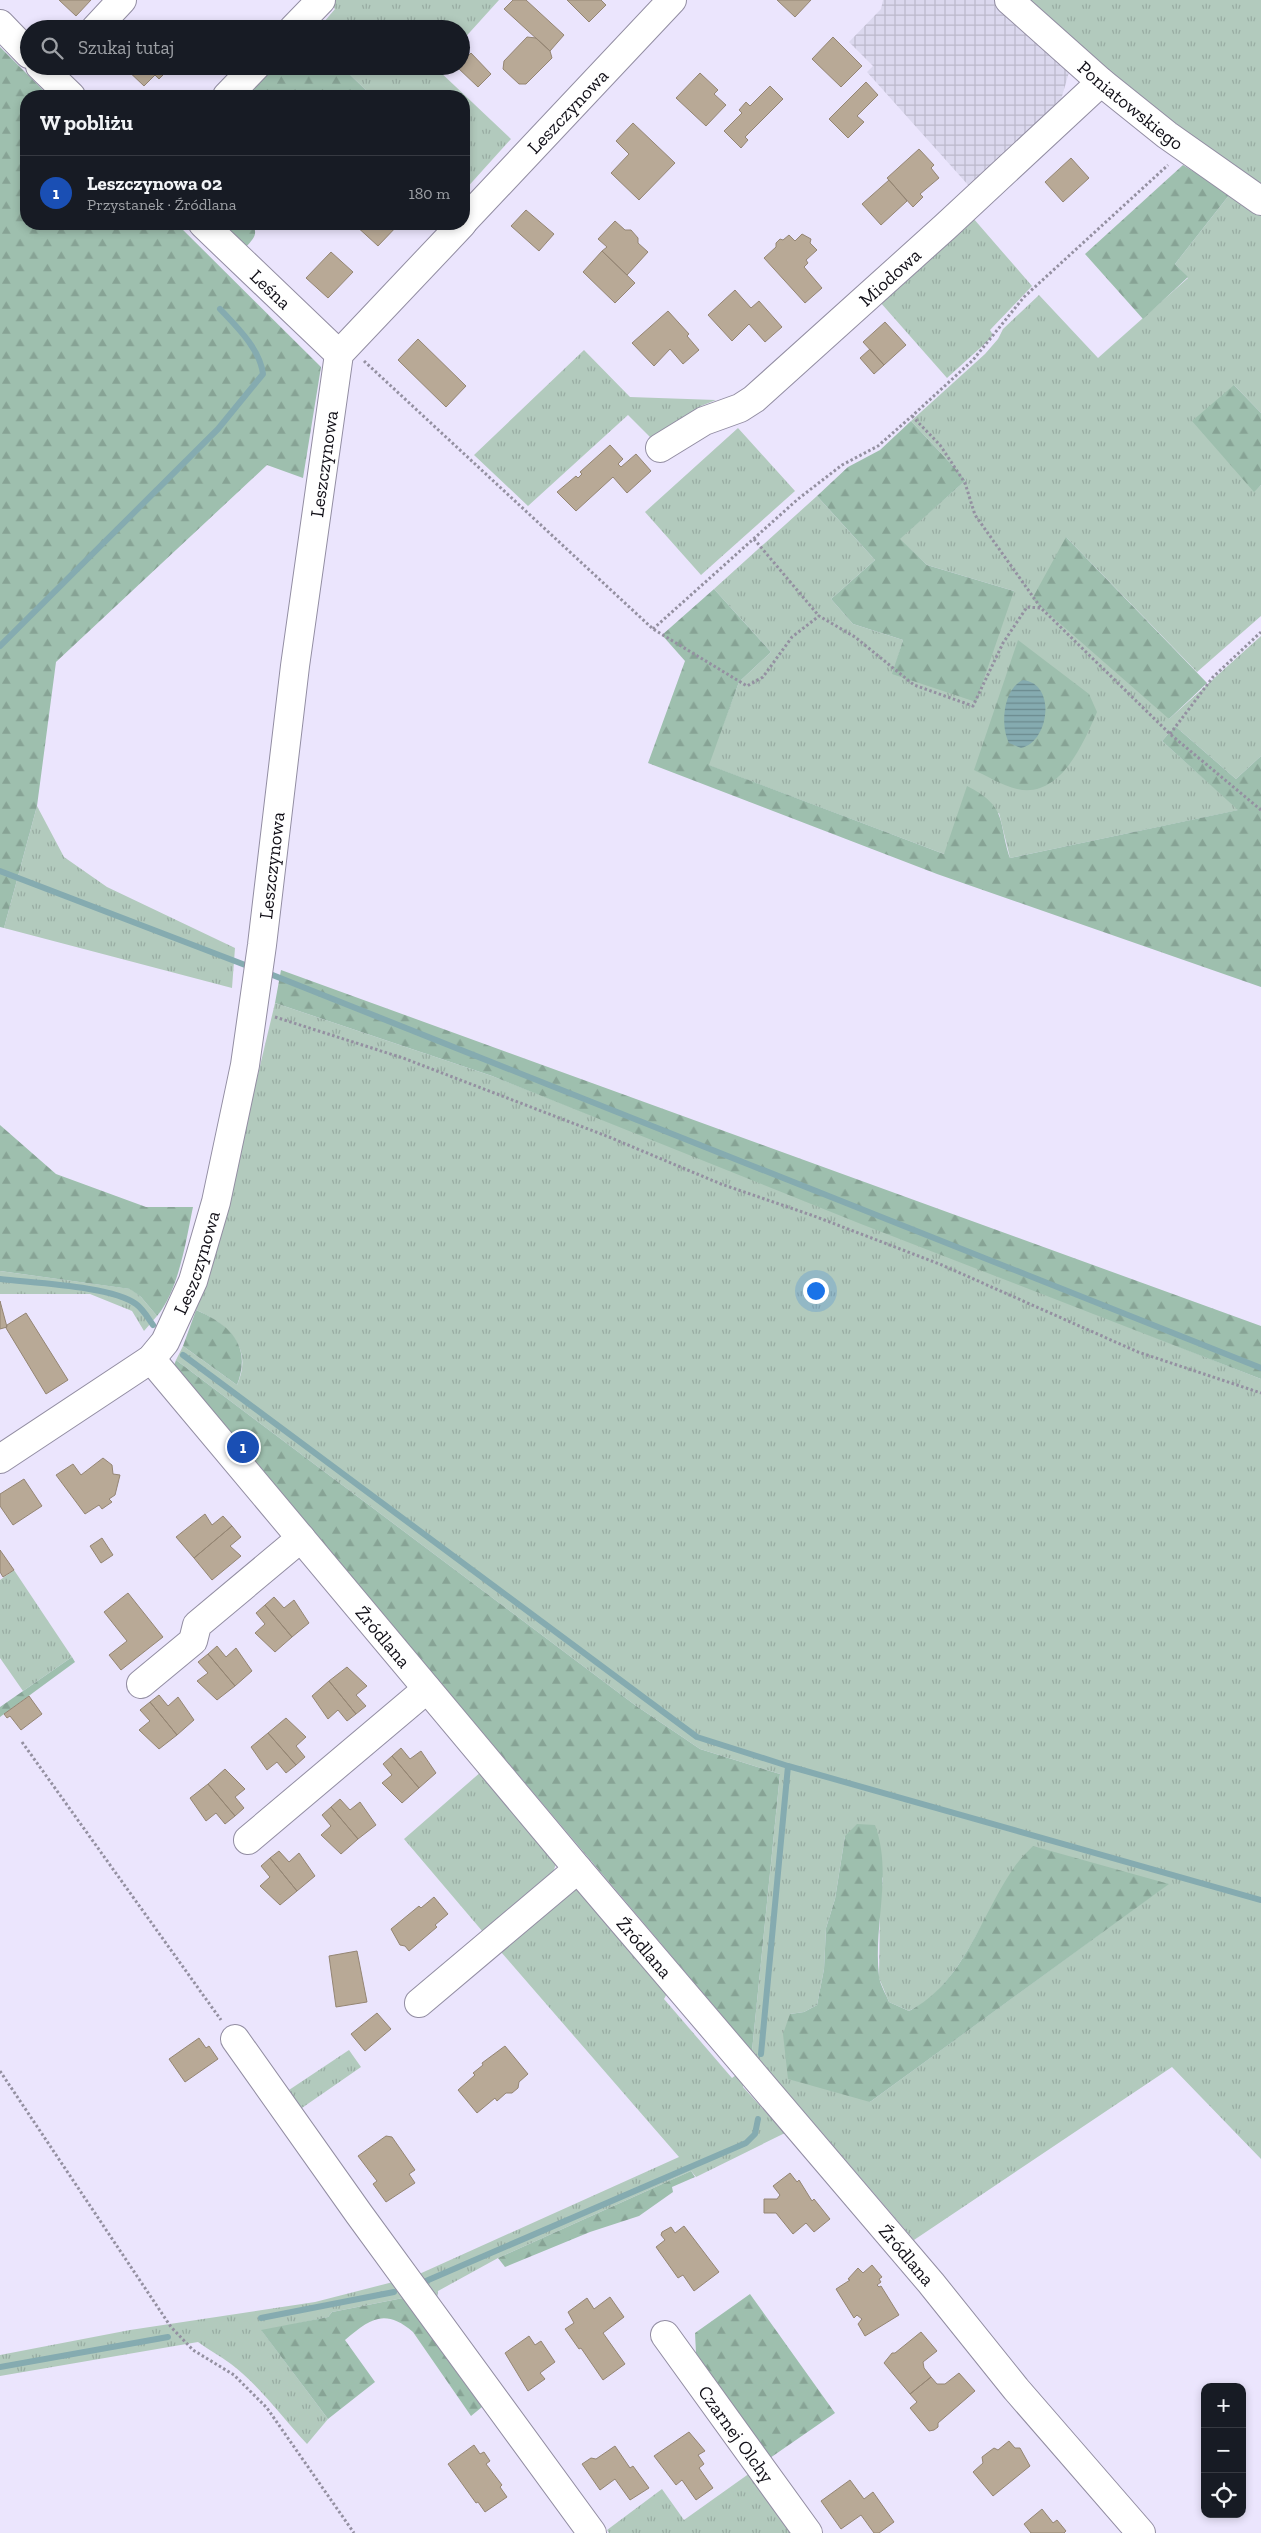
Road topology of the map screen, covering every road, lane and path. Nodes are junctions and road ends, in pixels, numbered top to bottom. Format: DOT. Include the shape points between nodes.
graph roads {
  1 [pos="122,0"];
  2 [pos="321,0"];
  3 [pos="672,0"];
  4 [pos="1010,0"];
  5 [pos="103,20"];
  6 [pos="302,20"];
  7 [pos="0,24"];
  8 [pos="20,45"];
  9 [pos="54,75"];
  10 [pos="247,75"];
  11 [pos="1101,82"];
  12 [pos="66,90"];
  13 [pos="233,90"];
  14 [pos="1186,148"];
  15 [pos="1261,201"];
  16 [pos="470,216"];
  17 [pos="210,230"];
  18 [pos="456,230"];
  19 [pos="343,350"];
  20 [pos="912,416"];
  21 [pos="660,448"];
  22 [pos="754,539"];
  23 [pos="1041,608"];
  24 [pos="819,616"];
  25 [pos="654,629"];
  26 [pos="1261,632"];
  27 [pos="1170,734"];
  28 [pos="1261,810"];
  29 [pos="254,1003"];
  30 [pos="151,1359"];
  31 [pos="1261,1393"];
  32 [pos="0,1459"];
  33 [pos="301,1538"];
  34 [pos="141,1684"];
  35 [pos="427,1688"];
  36 [pos="22,1742"];
  37 [pos="248,1840"];
  38 [pos="578,1869"];
  39 [pos="419,2003"];
  40 [pos="235,2039"];
  41 [pos="0,2071"];
  42 [pos="665,2335"];
  43 [pos="354,2533"];
  44 [pos="592,2533"];
  45 [pos="808,2533"];
  46 [pos="1141,2533"];
  1 -- 5 [label="street"];
  2 -- 6 [label="street"];
  3 -- 16 [label="street, Leszczynowa"];
  4 -- 11 [label="street, Poniatowskiego"];
  7 -- 8 [label="street"];
  9 -- 12 [label="street"];
  10 -- 13 [label="street"];
  11 -- 14 [label="street, Poniatowskiego"];
  11 -- 21 [label="street, Miodowa" via="945,228 754,399 740,408 704,420"];
  14 -- 15 [label="street, Poniatowskiego"];
  14 -- 20 [label="path" via="1024,297 973,360"];
  17 -- 19 [label="street, Leśna"];
  18 -- 19 [label="street, Leszczynowa"];
  19 -- 25 [label="path"];
  19 -- 29 [label="street, Leszczynowa" via="295,666"];
  20 -- 22 [label="path" via="878,446 842,465 798,498"];
  20 -- 23 [label="path" via="940,445 965,483 975,515"];
  22 -- 24 [label="path"];
  22 -- 25 [label="path"];
  23 -- 24 [label="path" via="1027,607 1003,643 973,706 914,685 855,637"];
  23 -- 27 [label="path"];
  24 -- 25 [label="path" via="792,637 763,677 747,686"];
  26 -- 27 [label="path" via="1213,677"];
  27 -- 28 [label="path"];
  29 -- 30 [label="street, Leszczynowa" via="245,1065 216,1202 193,1281 165,1342"];
  29 -- 31 [label="path" via="609,1137 720,1184 942,1265 1138,1352"];
  30 -- 32 [label="street, Leszczynowa"];
  30 -- 33 [label="street, Źródlana"];
  33 -- 34 [label="street" via="197,1625 193,1641"];
  33 -- 35 [label="street, Źródlana"];
  35 -- 37 [label="street"];
  35 -- 38 [label="street, Źródlana"];
  36 -- 40 [label="path"];
  38 -- 39 [label="street"];
  38 -- 46 [label="street, Źródlana"];
  40 -- 44 [label="street" via="358,2214"];
  41 -- 43 [label="path" via="171,2327 193,2350 234,2375 267,2408"];
  42 -- 45 [label="street, Czarnej Olchy"];
}
